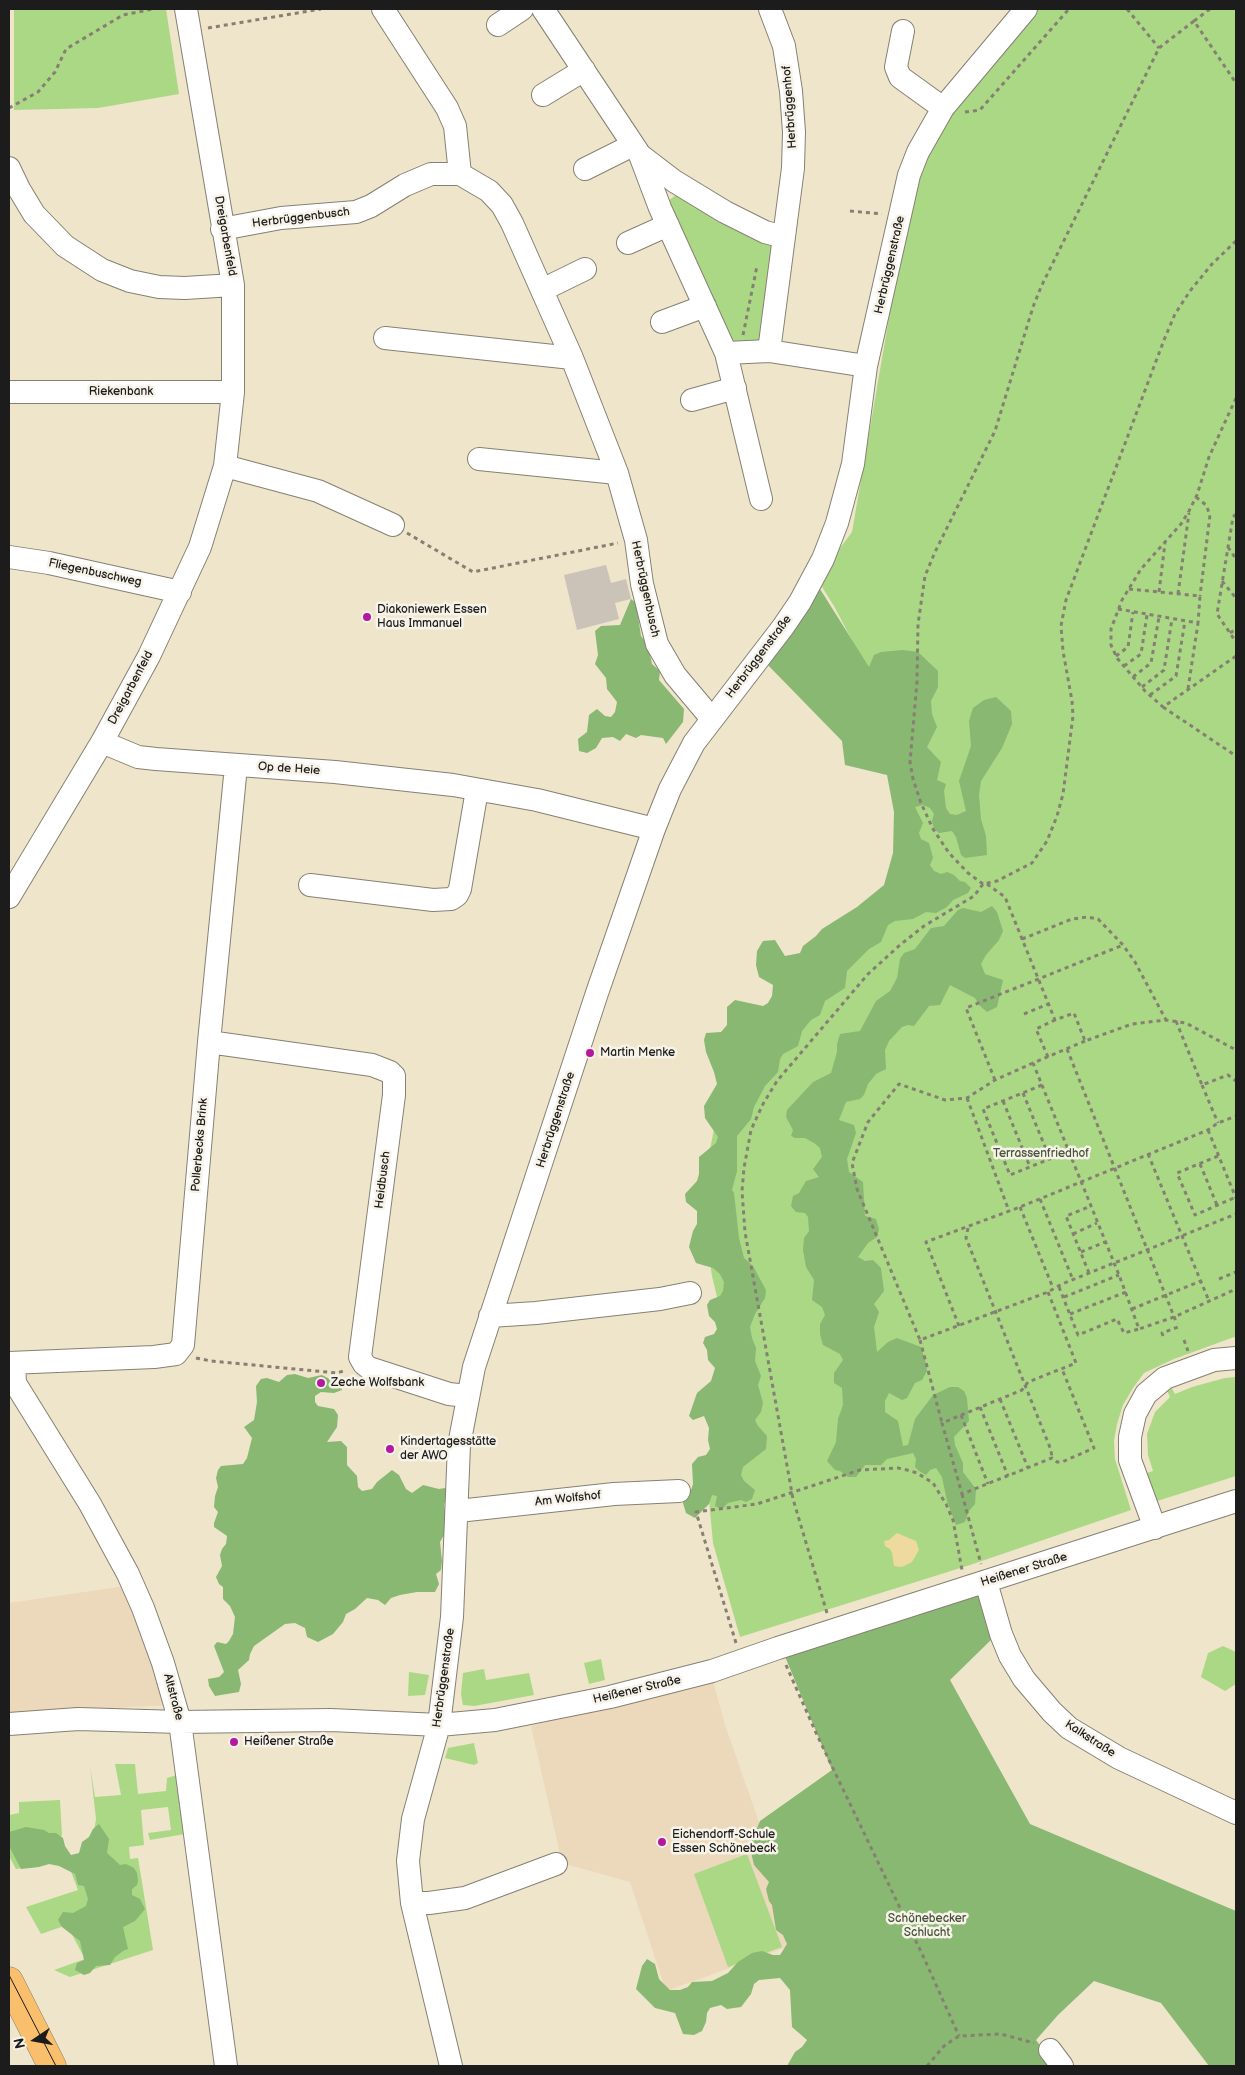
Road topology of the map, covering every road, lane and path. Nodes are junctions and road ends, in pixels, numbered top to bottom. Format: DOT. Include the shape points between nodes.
graph roads {
  1 [pos="153,9"];
  2 [pos="186,9"];
  3 [pos="321,9"];
  4 [pos="383,9"];
  5 [pos="522,9"];
  6 [pos="543,9"];
  7 [pos="770,9"];
  8 [pos="1026,9"];
  9 [pos="1069,9"];
  10 [pos="1127,9"];
  11 [pos="1210,9"];
  12 [pos="1194,21"];
  13 [pos="498,25"];
  14 [pos="190,31"];
  15 [pos="903,31"];
  16 [pos="1159,48"];
  17 [pos="584,70"];
  18 [pos="1236,83"];
  19 [pos="544,96"];
  20 [pos="9,108"];
  21 [pos="943,108"];
  22 [pos="636,150"];
  23 [pos="9,168"];
  24 [pos="585,169"];
  25 [pos="460,174"];
  26 [pos="850,212"];
  27 [pos="884,214"];
  28 [pos="668,225"];
  29 [pos="222,229"];
  30 [pos="784,237"];
  31 [pos="1236,241"];
  32 [pos="628,243"];
  33 [pos="757,266"];
  34 [pos="585,269"];
  35 [pos="233,285"];
  36 [pos="542,290"];
  37 [pos="705,306"];
  38 [pos="662,322"];
  39 [pos="385,338"];
  40 [pos="769,350"];
  41 [pos="733,353"];
  42 [pos="572,358"];
  43 [pos="866,366"];
  44 [pos="735,388"];
  45 [pos="9,392"];
  46 [pos="233,392"];
  47 [pos="692,400"];
  48 [pos="1236,401"];
  49 [pos="479,459"];
  50 [pos="225,466"];
  51 [pos="617,473"];
  52 [pos="1196,497"];
  53 [pos="761,499"];
  54 [pos="1189,510"];
  55 [pos="1236,516"];
  56 [pos="393,525"];
  57 [pos="636,540"];
  58 [pos="1165,542"];
  59 [pos="1228,547"];
  60 [pos="9,558"];
  61 [pos="1236,559"];
  62 [pos="1222,581"];
  63 [pos="1129,589"];
  64 [pos="180,592"];
  65 [pos="1159,592"];
  66 [pos="1178,594"];
  67 [pos="1200,596"];
  68 [pos="1236,598"];
  69 [pos="1118,609"];
  70 [pos="1133,612"];
  71 [pos="1147,614"];
  72 [pos="1159,617"];
  73 [pos="1172,619"];
  74 [pos="1185,621"];
  75 [pos="1198,623"];
  76 [pos="1236,629"];
  77 [pos="1230,633"];
  78 [pos="1236,642"];
  79 [pos="1116,656"];
  80 [pos="1236,656"];
  81 [pos="1124,666"];
  82 [pos="1133,677"];
  83 [pos="1142,687"];
  84 [pos="1188,689"];
  85 [pos="1150,695"];
  86 [pos="1163,707"];
  87 [pos="712,719"];
  88 [pos="102,742"];
  89 [pos="1236,756"];
  90 [pos="236,766"];
  91 [pos="477,790"];
  92 [pos="654,829"];
  93 [pos="985,884"];
  94 [pos="310,885"];
  95 [pos="9,897"];
  96 [pos="1022,939"];
  97 [pos="1122,945"];
  98 [pos="1038,979"];
  99 [pos="1048,1004"];
  100 [pos="1024,1014"];
  101 [pos="1055,1020"];
  102 [pos="1166,1020"];
  103 [pos="1176,1021"];
  104 [pos="1085,1041"];
  105 [pos="209,1042"];
  106 [pos="1067,1049"];
  107 [pos="1236,1050"];
  108 [pos="1048,1057"];
  109 [pos="1033,1063"];
  110 [pos="995,1080"];
  111 [pos="1236,1081"];
  112 [pos="1042,1085"];
  113 [pos="1202,1085"];
  114 [pos="1023,1093"];
  115 [pos="967,1098"];
  116 [pos="1003,1101"];
  117 [pos="1236,1116"];
  118 [pos="1218,1123"];
  119 [pos="1208,1130"];
  120 [pos="1069,1151"];
  121 [pos="1148,1154"];
  122 [pos="1218,1156"];
  123 [pos="1050,1159"];
  124 [pos="1200,1164"];
  125 [pos="1030,1167"];
  126 [pos="1114,1168"];
  127 [pos="1081,1182"];
  128 [pos="1236,1198"];
  129 [pos="1040,1199"];
  130 [pos="1218,1205"];
  131 [pos="1091,1206"];
  132 [pos="1020,1207"];
  133 [pos="1009,1211"];
  134 [pos="1236,1214"];
  135 [pos="1097,1223"];
  136 [pos="968,1228"];
  137 [pos="1073,1234"];
  138 [pos="1182,1236"];
  139 [pos="1104,1242"];
  140 [pos="1147,1250"];
  141 [pos="1081,1252"];
  142 [pos="1114,1263"];
  143 [pos="1236,1272"];
  144 [pos="1089,1273"];
  145 [pos="1119,1276"];
  146 [pos="1219,1279"];
  147 [pos="1073,1280"];
  148 [pos="1201,1281"];
  149 [pos="1060,1287"];
  150 [pos="1054,1288"];
  151 [pos="1236,1289"];
  152 [pos="1048,1292"];
  153 [pos="1126,1292"];
  154 [pos="690,1293"];
  155 [pos="1166,1295"];
  156 [pos="1064,1297"];
  157 [pos="1209,1301"];
  158 [pos="1132,1309"];
  159 [pos="996,1313"];
  160 [pos="1070,1314"];
  161 [pos="490,1316"];
  162 [pos="1174,1316"];
  163 [pos="959,1326"];
  164 [pos="1139,1329"];
  165 [pos="1163,1336"];
  166 [pos="920,1340"];
  167 [pos="176,1354"];
  168 [pos="1236,1358"];
  169 [pos="11,1363"];
  170 [pos="364,1364"];
  171 [pos="1062,1369"];
  172 [pos="1026,1387"];
  173 [pos="467,1396"];
  174 [pos="1000,1399"];
  175 [pos="980,1407"];
  176 [pos="961,1415"];
  177 [pos="942,1422"];
  178 [pos="1052,1458"];
  179 [pos="1028,1468"];
  180 [pos="1008,1476"];
  181 [pos="988,1484"];
  182 [pos="679,1491"];
  183 [pos="792,1493"];
  184 [pos="962,1494"];
  185 [pos="1236,1501"];
  186 [pos="458,1510"];
  187 [pos="1155,1528"];
  188 [pos="954,1575"];
  189 [pos="979,1575"];
  190 [pos="828,1618"];
  191 [pos="742,1641"];
  192 [pos="778,1648"];
  193 [pos="180,1722"];
  194 [pos="9,1724"];
  195 [pos="439,1725"];
  196 [pos="1236,1813"];
  197 [pos="556,1864"];
  198 [pos="412,1903"];
  199 [pos="9,1981"];
  200 [pos="959,2036"];
  201 [pos="1056,2058"];
  202 [pos="52,2066"];
  203 [pos="226,2066"];
  204 [pos="451,2066"];
  205 [pos="927,2066"];
  1 -- 20 [label="path" via="123,15 66,49 55,72 38,92"];
  2 -- 14 [label="street, Dreigarbenfeld"];
  3 -- 14 [label="path"];
  4 -- 25 [label="street" via="447,108 455,126"];
  5 -- 13 [label="street"];
  6 -- 17 [label="street"];
  7 -- 30 [label="street, Herbrüggenhof" via="784,46 794,132"];
  8 -- 21 [label="street, Herbrüggenstraße"];
  9 -- 21 [label="path" via="980,110 962,112"];
  10 -- 16 [label="path"];
  11 -- 12 [label="path"];
  12 -- 16 [label="path"];
  12 -- 18 [label="path"];
  14 -- 29 [label="street, Dreigarbenfeld"];
  15 -- 21 [label="street" via="896,67 900,77"];
  16 -- 93 [label="path" via="1041,287 995,431 925,576 918,624 918,682 910,762 913,780 933,830 948,853"];
  17 -- 19 [label="street"];
  17 -- 22 [label="street"];
  21 -- 43 [label="street, Herbrüggenstraße" via="909,175"];
  22 -- 24 [label="street"];
  22 -- 28 [label="street"];
  22 -- 30 [label="street" via="674,181 725,212 765,232"];
  23 -- 35 [label="street" via="34,214 66,246 102,270 158,287"];
  25 -- 29 [label="street, Herbrüggenbusch" via="431,174 356,212 281,218"];
  25 -- 36 [label="street, Herbrüggenbusch" via="489,191 502,205"];
  26 -- 27 [label="path"];
  28 -- 32 [label="street"];
  28 -- 37 [label="street"];
  29 -- 35 [label="street, Dreigarbenfeld"];
  30 -- 40 [label="street, Herbrüggenhof"];
  31 -- 93 [label="path" via="1212,264 1176,314 1066,600 1061,626 1073,716 1057,816 1047,841 1032,863 1015,874"];
  33 -- 41 [label="path"];
  34 -- 36 [label="street"];
  35 -- 46 [label="street, Dreigarbenfeld"];
  36 -- 42 [label="street, Herbrüggenbusch"];
  37 -- 38 [label="street"];
  37 -- 41 [label="street"];
  39 -- 42 [label="street"];
  40 -- 41 [label="street"];
  40 -- 43 [label="street"];
  41 -- 44 [label="street"];
  42 -- 51 [label="street, Herbrüggenbusch"];
  43 -- 87 [label="street, Herbrüggenstraße" via="853,464 837,523 823,559 783,627"];
  44 -- 47 [label="street"];
  44 -- 53 [label="street"];
  45 -- 46 [label="street, Riekenbank"];
  46 -- 50 [label="street, Dreigarbenfeld"];
  48 -- 52 [label="path" via="1209,457"];
  49 -- 51 [label="street"];
  50 -- 56 [label="street" via="318,490"];
  50 -- 64 [label="street, Dreigarbenfeld" via="200,547"];
  51 -- 57 [label="street, Herbrüggenbusch"];
  52 -- 54 [label="path"];
  52 -- 67 [label="path" via="1206,505 1210,514"];
  54 -- 58 [label="path"];
  54 -- 66 [label="path"];
  55 -- 59 [label="path"];
  56 -- 57 [label="path" via="473,572"];
  57 -- 87 [label="street, Herbrüggenbusch" via="642,584 657,644 687,691"];
  58 -- 63 [label="path"];
  58 -- 65 [label="path"];
  59 -- 61 [label="path"];
  59 -- 62 [label="path"];
  60 -- 64 [label="street, Fliegenbuschweg" via="49,563"];
  62 -- 68 [label="path"];
  62 -- 77 [label="path" via="1216,614"];
  63 -- 65 [label="path"];
  63 -- 69 [label="path"];
  64 -- 88 [label="street, Dreigarbenfeld"];
  65 -- 66 [label="path"];
  66 -- 67 [label="path"];
  67 -- 75 [label="path"];
  69 -- 70 [label="path"];
  69 -- 79 [label="path" via="1111,630 1111,645"];
  70 -- 71 [label="path"];
  70 -- 79 [label="path" via="1128,647"];
  71 -- 72 [label="path"];
  71 -- 81 [label="path" via="1141,654"];
  72 -- 73 [label="path"];
  72 -- 82 [label="path" via="1151,663"];
  73 -- 74 [label="path"];
  73 -- 83 [label="path" via="1164,670"];
  74 -- 75 [label="path"];
  74 -- 85 [label="path" via="1176,676"];
  75 -- 84 [label="path"];
  76 -- 77 [label="path"];
  77 -- 78 [label="path"];
  79 -- 81 [label="path"];
  80 -- 84 [label="path"];
  81 -- 82 [label="path"];
  82 -- 83 [label="path"];
  83 -- 85 [label="path"];
  84 -- 86 [label="path"];
  85 -- 86 [label="path"];
  86 -- 89 [label="path"];
  87 -- 92 [label="street, Herbrüggenstraße" via="681,766"];
  88 -- 90 [label="street, Op de Heie" via="138,756"];
  88 -- 95 [label="street, Dreigarbenfeld"];
  90 -- 91 [label="street, Op de Heie" via="384,777"];
  90 -- 105 [label="street, Pollerbecks Brink"];
  91 -- 92 [label="street, Op de Heie" via="537,800"];
  91 -- 94 [label="street" via="460,889 451,899 433,900"];
  92 -- 161 [label="street, Herbrüggenstraße"];
  93 -- 96 [label="path" via="1004,897"];
  93 -- 183 [label="path" via="974,896 924,926 868,974 777,1081 752,1130 744,1168 742,1214"];
  96 -- 97 [label="path" via="1072,919 1087,917 1098,919"];
  96 -- 98 [label="path"];
  97 -- 98 [label="path"];
  97 -- 102 [label="path"];
  98 -- 99 [label="path"];
  98 -- 110 [label="path" via="966,1008"];
  99 -- 100 [label="path"];
  99 -- 101 [label="path"];
  101 -- 104 [label="path" via="1074,1013"];
  101 -- 108 [label="path" via="1036,1028"];
  102 -- 103 [label="path"];
  102 -- 104 [label="path" via="1132,1024"];
  103 -- 107 [label="path" via="1186,1023"];
  103 -- 113 [label="path"];
  104 -- 106 [label="path"];
  105 -- 167 [label="street, Pollerbecks Brink" via="183,1346"];
  105 -- 170 [label="street, Heidbusch" via="372,1065 394,1076 360,1350"];
  106 -- 108 [label="path"];
  106 -- 126 [label="path"];
  108 -- 109 [label="path"];
  109 -- 110 [label="path"];
  109 -- 112 [label="path"];
  110 -- 115 [label="path"];
  111 -- 113 [label="path" via="1228,1075"];
  112 -- 114 [label="path"];
  112 -- 120 [label="path"];
  113 -- 118 [label="path"];
  114 -- 116 [label="path"];
  114 -- 123 [label="path"];
  115 -- 133 [label="path"];
  115 -- 166 [label="path" via="945,1100 899,1084 868,1122 852,1163 858,1189"];
  116 -- 125 [label="path"];
  116 -- 125 [label="path" via="983,1109 1010,1175"];
  117 -- 118 [label="path"];
  118 -- 119 [label="path"];
  119 -- 121 [label="path"];
  119 -- 122 [label="path"];
  120 -- 123 [label="path"];
  120 -- 127 [label="path"];
  121 -- 126 [label="path"];
  121 -- 138 [label="path"];
  122 -- 124 [label="path"];
  122 -- 128 [label="path"];
  123 -- 125 [label="path"];
  124 -- 130 [label="path"];
  124 -- 130 [label="path" via="1177,1173 1195,1214"];
  126 -- 127 [label="path"];
  126 -- 140 [label="path"];
  127 -- 129 [label="path"];
  127 -- 131 [label="path"];
  128 -- 130 [label="path"];
  129 -- 132 [label="path"];
  129 -- 147 [label="path"];
  131 -- 135 [label="path"];
  131 -- 137 [label="path" via="1066,1216"];
  132 -- 133 [label="path"];
  132 -- 150 [label="path"];
  133 -- 136 [label="path"];
  134 -- 138 [label="path"];
  135 -- 137 [label="path"];
  135 -- 139 [label="path"];
  136 -- 159 [label="path" via="966,1238"];
  136 -- 163 [label="path" via="926,1242"];
  137 -- 141 [label="path"];
  138 -- 140 [label="path"];
  138 -- 148 [label="path"];
  139 -- 141 [label="path"];
  139 -- 142 [label="path"];
  140 -- 142 [label="path"];
  140 -- 155 [label="path"];
  141 -- 144 [label="path"];
  142 -- 144 [label="path"];
  142 -- 145 [label="path"];
  143 -- 146 [label="path"];
  144 -- 147 [label="path"];
  145 -- 153 [label="path"];
  145 -- 156 [label="path"];
  147 -- 149 [label="path"];
  148 -- 155 [label="path"];
  148 -- 157 [label="path"];
  149 -- 150 [label="path"];
  149 -- 156 [label="path"];
  150 -- 152 [label="path"];
  151 -- 157 [label="path"];
  152 -- 159 [label="path"];
  152 -- 171 [label="path" via="1076,1360 1073,1365"];
  153 -- 158 [label="path"];
  153 -- 160 [label="path"];
  154 -- 161 [label="street" via="660,1299"];
  155 -- 158 [label="path"];
  155 -- 162 [label="path"];
  156 -- 160 [label="path"];
  157 -- 162 [label="path"];
  158 -- 164 [label="path"];
  159 -- 163 [label="path"];
  159 -- 172 [label="path"];
  160 -- 164 [label="path" via="1078,1335 1118,1319 1124,1333"];
  161 -- 173 [label="street, Herbrüggenstraße"];
  162 -- 164 [label="path"];
  162 -- 165 [label="path" via="1178,1325"];
  163 -- 166 [label="path"];
  166 -- 177 [label="path"];
  167 -- 169 [label="street" via="154,1358"];
  167 -- 170 [label="path" via="211,1361 337,1373"];
  168 -- 187 [label="street" via="1214,1360 1165,1378 1146,1394 1134,1414 1130,1460"];
  169 -- 193 [label="street, Altstraße" via="15,1383 104,1529 136,1591 164,1663"];
  170 -- 173 [label="street" via="449,1394"];
  171 -- 172 [label="path" via="1028,1382"];
  171 -- 178 [label="path" via="1094,1448 1062,1462"];
  172 -- 174 [label="path"];
  172 -- 178 [label="path"];
  173 -- 186 [label="street, Herbrüggenstraße" via="459,1445"];
  174 -- 175 [label="path"];
  174 -- 179 [label="path"];
  175 -- 176 [label="path"];
  175 -- 180 [label="path"];
  176 -- 177 [label="path"];
  176 -- 181 [label="path"];
  177 -- 184 [label="path"];
  178 -- 179 [label="path"];
  179 -- 180 [label="path"];
  180 -- 181 [label="path"];
  181 -- 184 [label="path"];
  182 -- 186 [label="street, Am Wolfshof" via="614,1494"];
  183 -- 188 [label="path" via="868,1469 898,1468 918,1473 933,1483 952,1520 963,1572"];
  183 -- 190 [label="path"];
  183 -- 191 [label="path" via="757,1504 696,1512 736,1644"];
  184 -- 189 [label="path" via="982,1566"];
  185 -- 187 [label="street, Heißener Straße"];
  186 -- 195 [label="street, Herbrüggenstraße" via="452,1617"];
  187 -- 189 [label="street, Heißener Straße"];
  189 -- 190 [label="street, Heißener Straße"];
  189 -- 196 [label="street, Kalkstraße" via="1010,1656 1024,1679 1069,1728 1119,1758"];
  190 -- 192 [label="street, Heißener Straße"];
  192 -- 195 [label="street, Heißener Straße" via="712,1671 610,1697 494,1720"];
  192 -- 200 [label="path"];
  193 -- 194 [label="street, Heißener Straße" via="78,1719"];
  193 -- 195 [label="street, Heißener Straße" via="348,1720"];
  193 -- 203 [label="street, Altstraße"];
  195 -- 198 [label="street, Herbrüggenstraße" via="409,1841"];
  197 -- 198 [label="street" via="465,1898"];
  198 -- 204 [label="street, Herbrüggenstraße"];
  199 -- 202 [label="main road"];
  200 -- 201 [label="path" via="1012,2036 1043,2046"];
  200 -- 205 [label="path" via="944,2046"];
}
